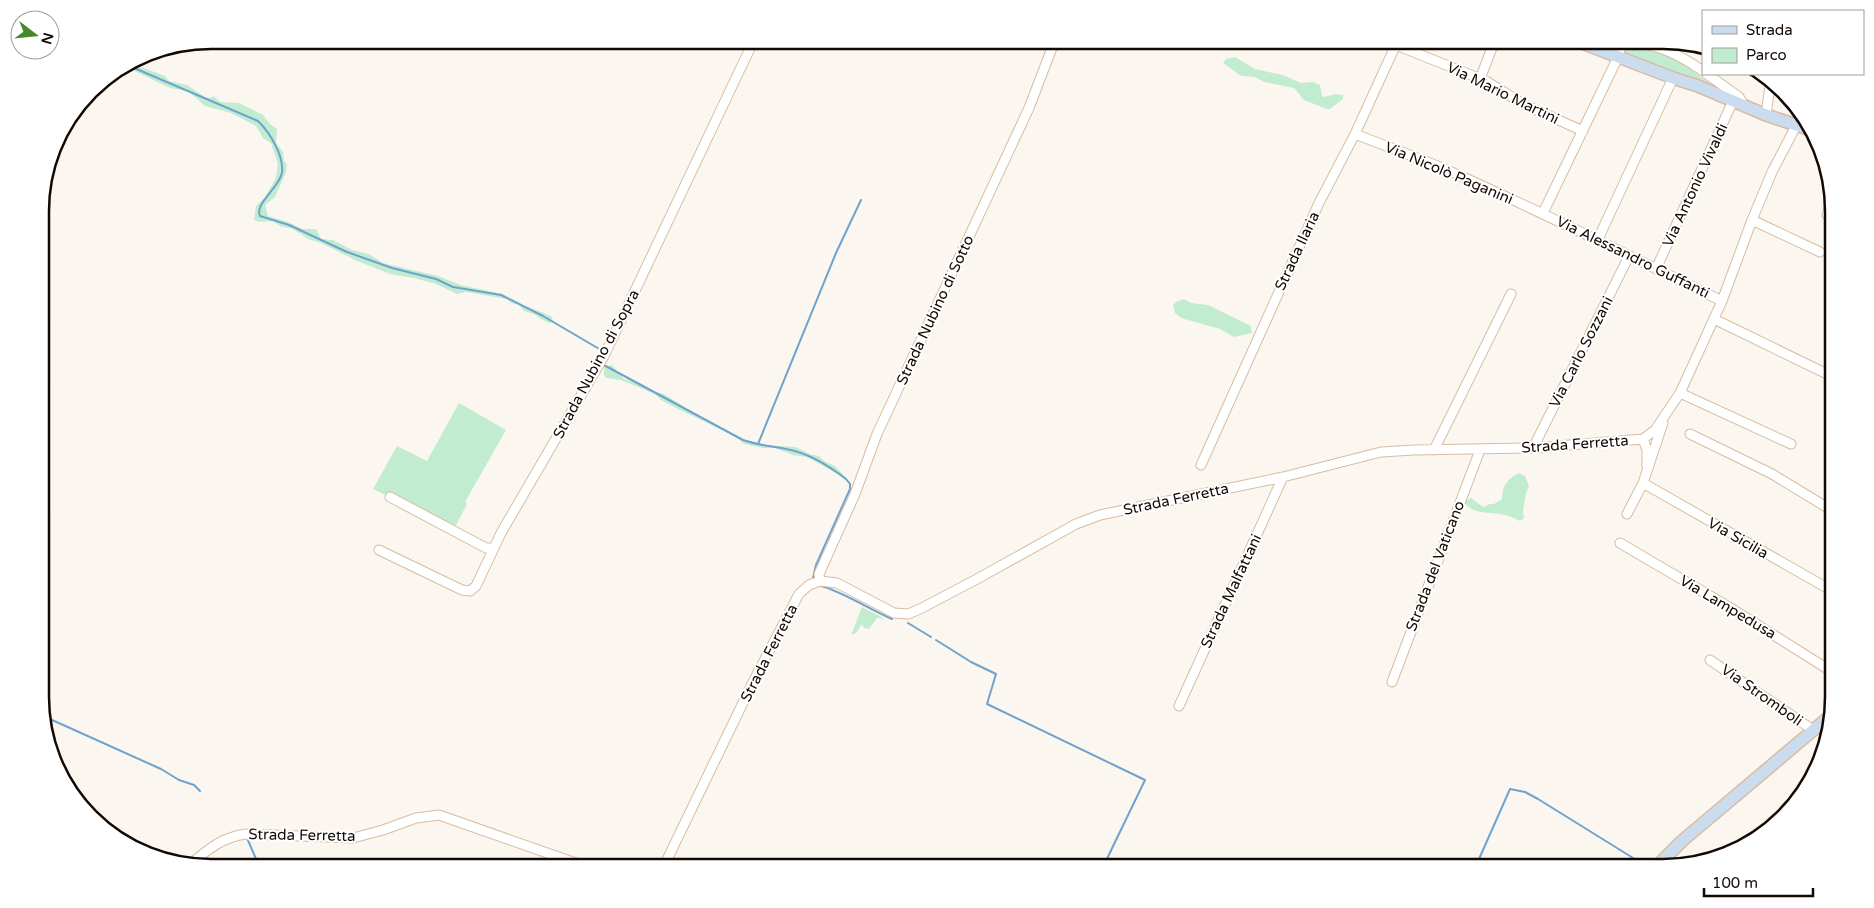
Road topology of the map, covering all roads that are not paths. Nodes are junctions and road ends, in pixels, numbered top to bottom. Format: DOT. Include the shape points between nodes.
graph roads {
  1 [pos="750,49"];
  2 [pos="1052,49"];
  3 [pos="1394,49"];
  4 [pos="1413,49"];
  5 [pos="1492,49"];
  6 [pos="1599,49"];
  7 [pos="1621,49"];
  8 [pos="1665,49"];
  9 [pos="1618,57"];
  10 [pos="1702,70"];
  11 [pos="1708,75"];
  12 [pos="1480,79"];
  13 [pos="1675,79"];
  14 [pos="1770,89"];
  15 [pos="1738,104"];
  16 [pos="1766,115"];
  17 [pos="1796,126"];
  18 [pos="1802,128"];
  19 [pos="1583,131"];
  20 [pos="1355,134"];
  21 [pos="1542,213"];
  22 [pos="1752,220"];
  23 [pos="1598,239"];
  24 [pos="1820,252"];
  25 [pos="1629,256"];
  26 [pos="1656,269"];
  27 [pos="1511,294"];
  28 [pos="1722,300"];
  29 [pos="1714,319"];
  30 [pos="1825,373"];
  31 [pos="1680,393"];
  32 [pos="1666,416"];
  33 [pos="1690,434"];
  34 [pos="1643,438"];
  35 [pos="1791,444"];
  36 [pos="1533,448"];
  37 [pos="1434,450"];
  38 [pos="1480,450"];
  39 [pos="1201,465"];
  40 [pos="1648,469"];
  41 [pos="1283,476"];
  42 [pos="1643,483"];
  43 [pos="390,497"];
  44 [pos="1825,506"];
  45 [pos="1627,514"];
  46 [pos="1620,543"];
  47 [pos="493,548"];
  48 [pos="379,550"];
  49 [pos="820,581"];
  50 [pos="1825,587"];
  51 [pos="1710,660"];
  52 [pos="1825,667"];
  53 [pos="1392,682"];
  54 [pos="1179,706"];
  55 [pos="1823,722"];
  56 [pos="1813,730"];
  57 [pos="197,858"];
  58 [pos="564,859"];
  59 [pos="667,859"];
  60 [pos="1664,859"];
  1 -- 47 [label="street, Strada Nubino di Sopra" via="604,356"];
  2 -- 49 [label="street, Strada Nubino di Sotto" via="1029,108 877,434 855,494 819,574"];
  3 -- 20 [label="street, Strada Ilaria"];
  4 -- 12 [label="street, Via Mario Martini"];
  5 -- 12 [label="street"];
  6 -- 9 [label="street"];
  7 -- 9 [label="street"];
  8 -- 10 [label="street"];
  9 -- 13 [label="street"];
  9 -- 19 [label="street"];
  11 -- 15 [label="street" via="1739,97"];
  12 -- 19 [label="street, Via Mario Martini"];
  13 -- 15 [label="street"];
  13 -- 23 [label="street"];
  14 -- 16 [label="street"];
  15 -- 16 [label="street"];
  15 -- 26 [label="street, Via Antonio Vivaldi"];
  16 -- 17 [label="street"];
  17 -- 18 [label="street"];
  17 -- 22 [label="street, Strada Ferretta"];
  19 -- 21 [label="street"];
  20 -- 21 [label="street, Via Nicolò Paganini" via="1452,172"];
  20 -- 39 [label="street, Strada Ilaria" via="1319,203"];
  21 -- 23 [label="street, Via Alessandro Guffanti"];
  22 -- 24 [label="street"];
  22 -- 28 [label="street, Strada Ferretta"];
  23 -- 25 [label="street, Via Alessandro Guffanti"];
  25 -- 26 [label="street, Via Alessandro Guffanti"];
  25 -- 36 [label="street, Via Carlo Sozzani"];
  26 -- 28 [label="street, Via Alessandro Guffanti"];
  27 -- 37 [label="street"];
  28 -- 29 [label="street, Strada Ferretta"];
  29 -- 30 [label="street"];
  29 -- 31 [label="street, Strada Ferretta"];
  31 -- 32 [label="street, Strada Ferretta"];
  31 -- 35 [label="street"];
  32 -- 34 [label="street, Strada Ferretta" via="1655,430"];
  32 -- 40 [label="street"];
  33 -- 44 [label="street" via="1772,474"];
  34 -- 36 [label="street, Strada Ferretta"];
  34 -- 40 [label="street"];
  36 -- 38 [label="street, Strada Ferretta"];
  37 -- 38 [label="street, Strada Ferretta"];
  37 -- 41 [label="street, Strada Ferretta" via="1381,452"];
  38 -- 53 [label="street, Strada del Vaticano"];
  40 -- 42 [label="street"];
  41 -- 49 [label="street, Strada Ferretta" via="1100,515 1076,524 908,614 894,613 836,583"];
  41 -- 54 [label="street, Strada Malfattani"];
  42 -- 45 [label="street"];
  42 -- 50 [label="street, Via Sicilia"];
  43 -- 47 [label="street" via="486,548"];
  46 -- 52 [label="street, Via Lampedusa"];
  47 -- 48 [label="street, Strada Nubino di Sopra" via="476,586 470,591"];
  49 -- 59 [label="street, Strada Ferretta" via="799,594"];
  51 -- 56 [label="street, Via Stromboli"];
  55 -- 56 [label="street"];
  56 -- 60 [label="street"];
  57 -- 58 [label="street, Strada Ferretta" via="218,842 246,834 353,838 416,818 439,815"];
}
